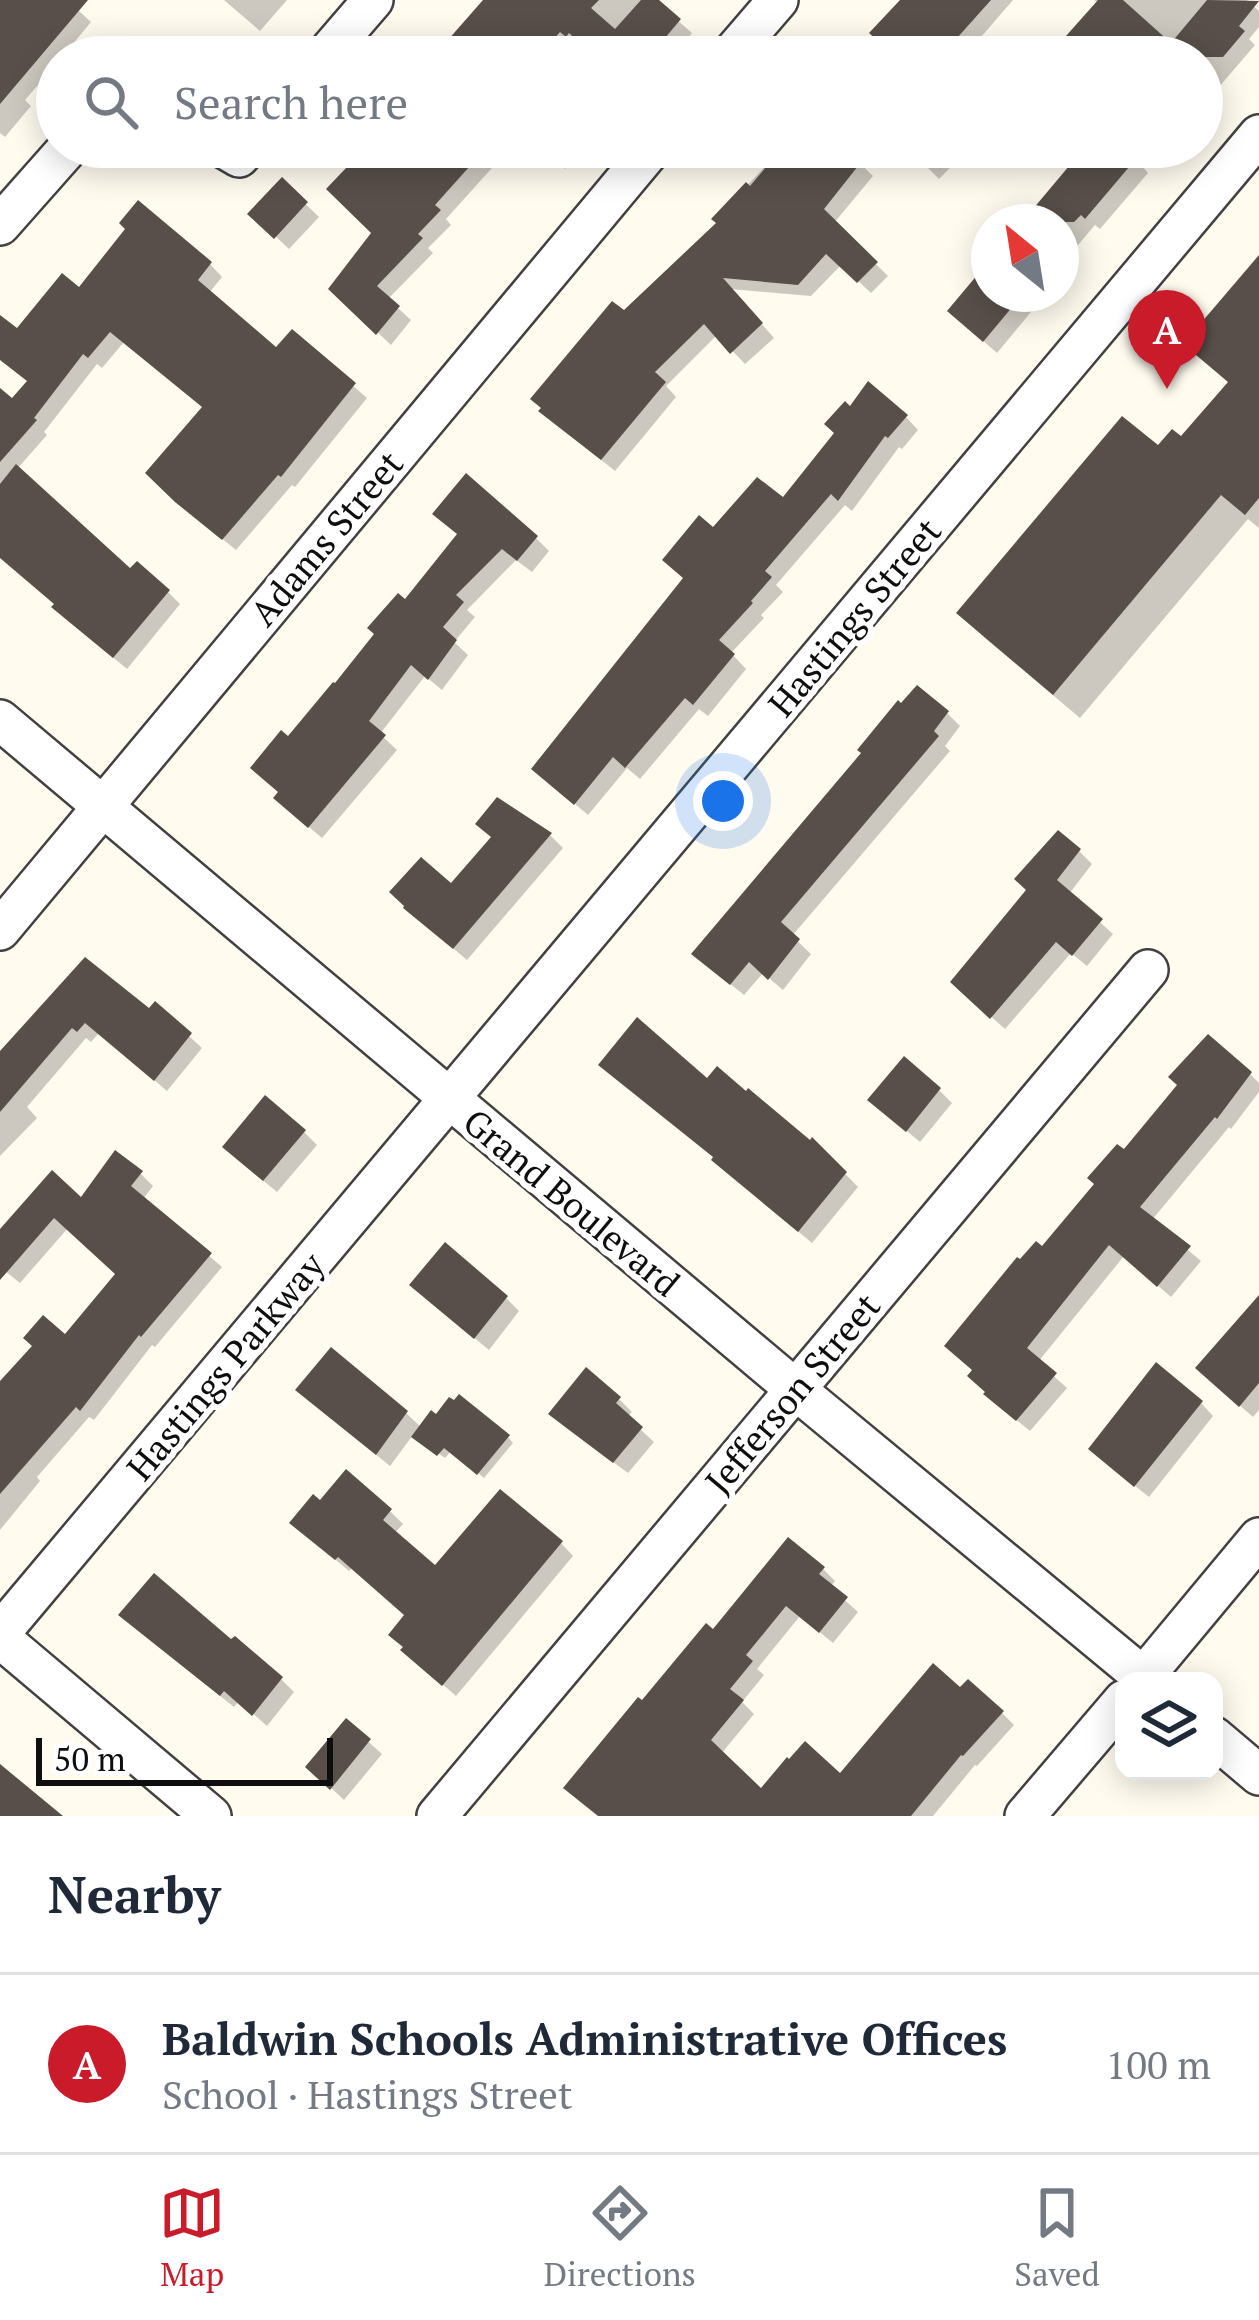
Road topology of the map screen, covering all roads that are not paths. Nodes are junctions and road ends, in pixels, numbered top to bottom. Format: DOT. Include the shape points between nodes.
graph roads {
  1 [pos="373,0"];
  2 [pos="778,0"];
  3 [pos="343,36"];
  4 [pos="747,36"];
  5 [pos="1259,135"];
  6 [pos="50,168"];
  7 [pos="636,168"];
  8 [pos="0,225"];
  9 [pos="0,720"];
  10 [pos="104,806"];
  11 [pos="0,930"];
  12 [pos="1148,970"];
  13 [pos="449,1099"];
  14 [pos="795,1389"];
  15 [pos="1259,1538"];
  16 [pos="0,1636"];
  17 [pos="1124,1672"];
  18 [pos="1150,1672"];
  19 [pos="1115,1713"];
  20 [pos="1223,1745"];
  21 [pos="1259,1775"];
  22 [pos="211,1816"];
  23 [pos="437,1816"];
  24 [pos="1025,1816"];
  1 -- 3 [label="street"];
  2 -- 4 [label="street"];
  5 -- 13 [label="street, Hastings Street"];
  6 -- 8 [label="street"];
  7 -- 10 [label="street, Adams Street"];
  9 -- 10 [label="street, Grand Boulevard"];
  10 -- 11 [label="street, Adams Street"];
  10 -- 13 [label="street, Grand Boulevard"];
  12 -- 14 [label="street, Jefferson Street"];
  13 -- 14 [label="street, Grand Boulevard"];
  13 -- 16 [label="street, Hastings Parkway"];
  14 -- 17 [label="street, Grand Boulevard"];
  14 -- 23 [label="street, Jefferson Street"];
  15 -- 18 [label="street"];
  16 -- 22 [label="street"];
  19 -- 24 [label="street"];
  20 -- 21 [label="street"];
}
